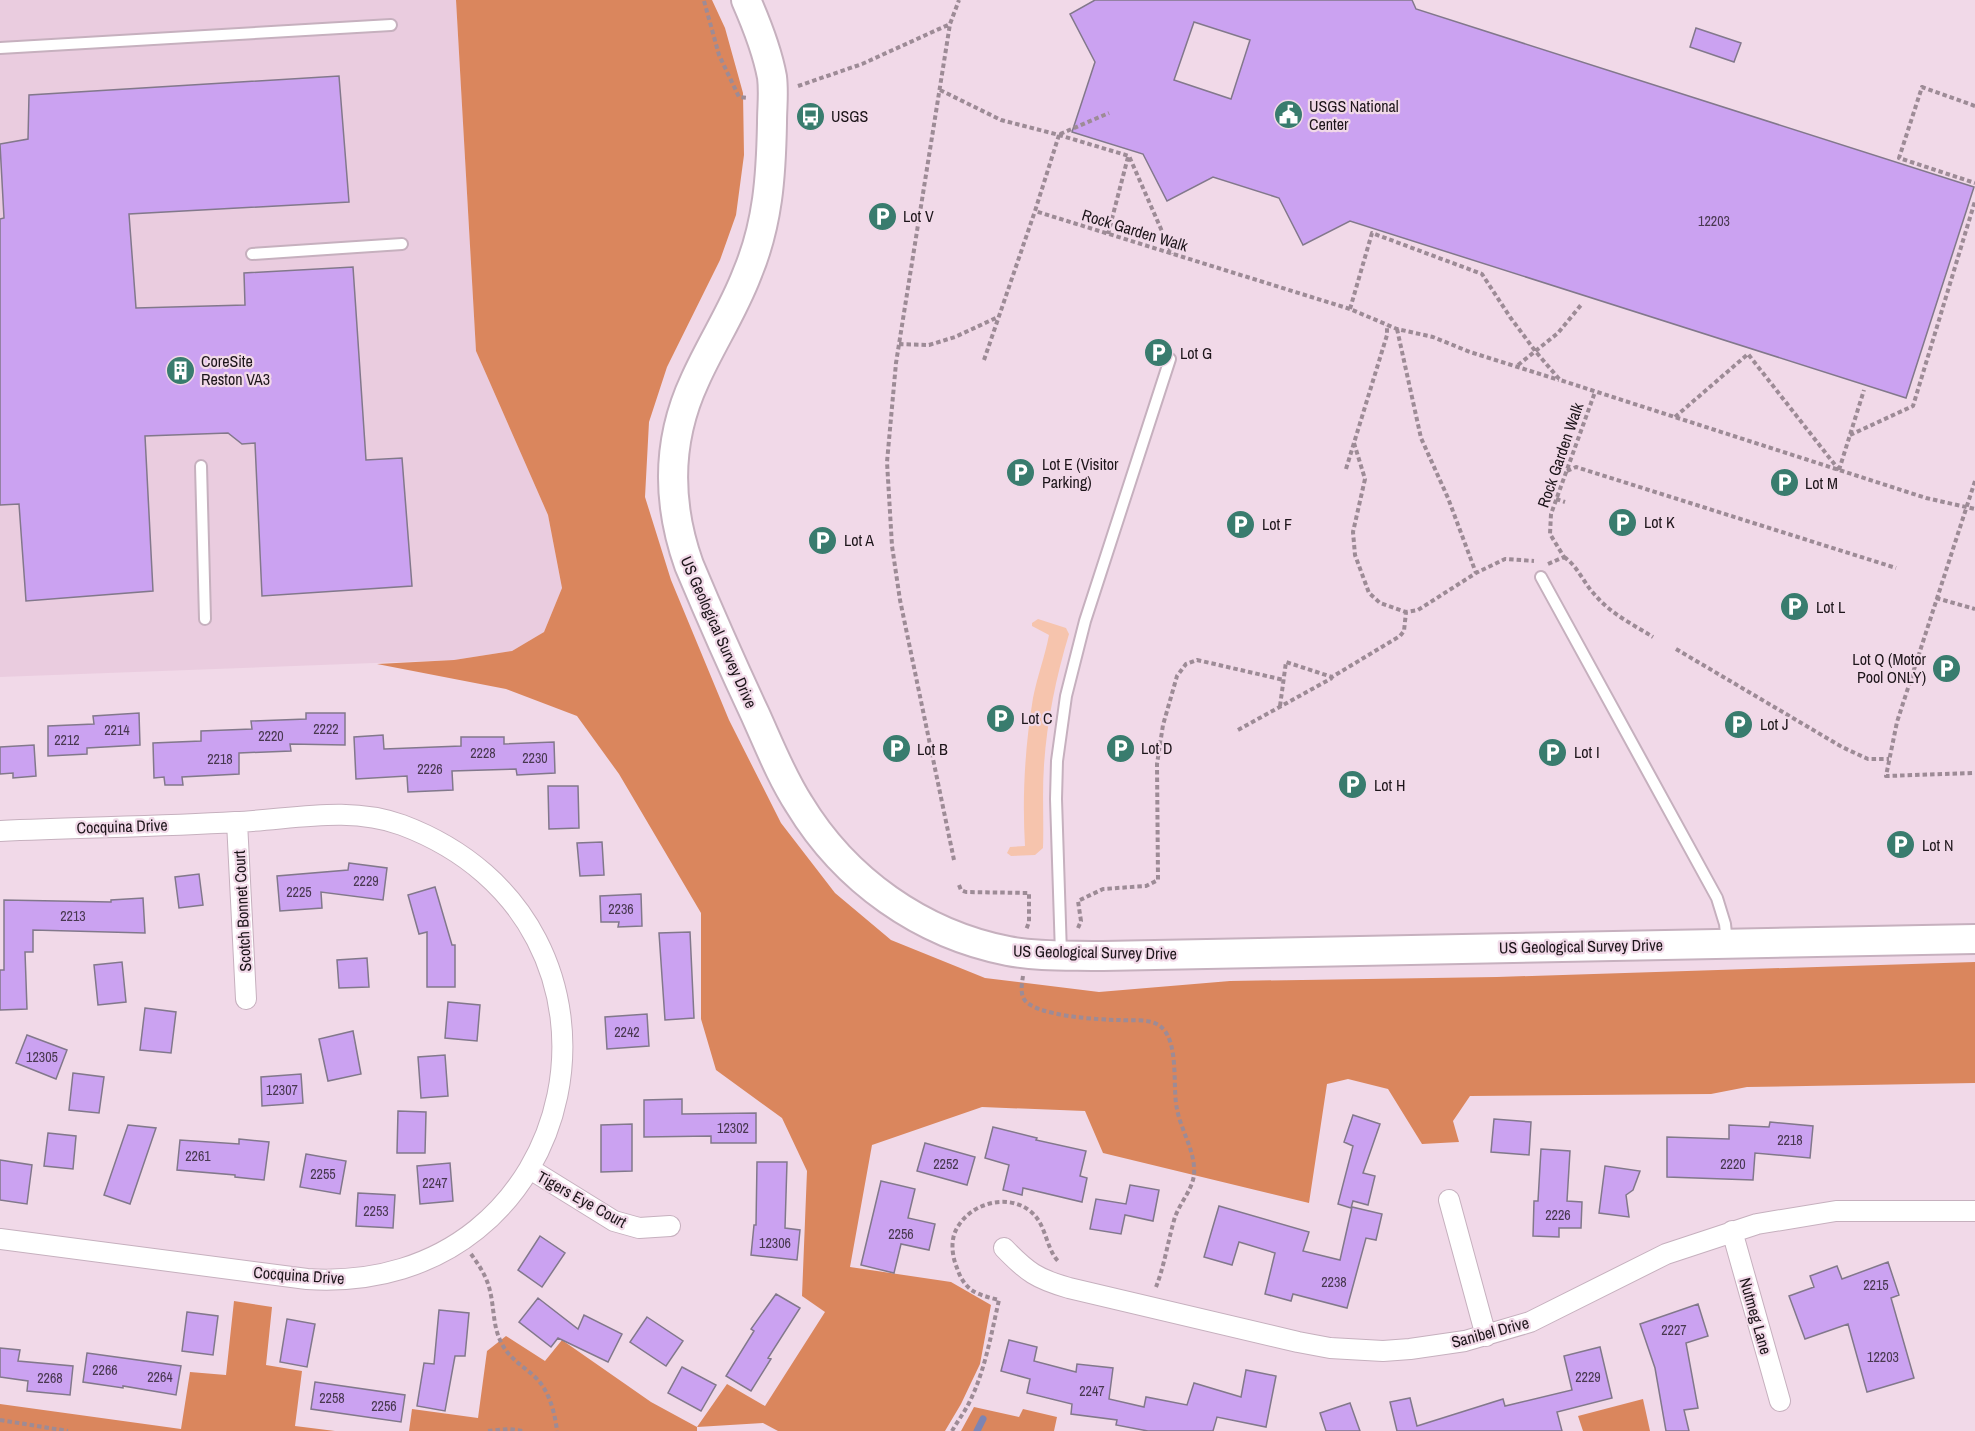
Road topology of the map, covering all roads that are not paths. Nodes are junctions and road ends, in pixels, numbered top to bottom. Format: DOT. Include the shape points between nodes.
graph roads {
  1 [pos="746,0"];
  2 [pos="391,25"];
  3 [pos="0,48"];
  4 [pos="402,244"];
  5 [pos="252,254"];
  6 [pos="1170,359"];
  7 [pos="201,466"];
  8 [pos="1540,577"];
  9 [pos="205,619"];
  10 [pos="237,822"];
  11 [pos="0,831"];
  12 [pos="1975,939"];
  13 [pos="1061,941"];
  14 [pos="1727,943"];
  15 [pos="246,999"];
  16 [pos="530,1169"];
  17 [pos="1449,1200"];
  18 [pos="1975,1211"];
  19 [pos="670,1226"];
  20 [pos="1732,1231"];
  21 [pos="0,1239"];
  22 [pos="1004,1248"];
  23 [pos="1486,1336"];
  24 [pos="1780,1401"];
  1 -- 13 [label="street, US Geological Survey Drive" via="772,76 771,177 755,254 688,394 677,430 672,470 680,538 782,774 822,839 843,862 905,911 963,939 1025,944"];
  2 -- 3 [label="lane"];
  4 -- 5 [label="lane"];
  6 -- 13 [label="lane" via="1085,621 1066,696 1056,800"];
  7 -- 9 [label="lane"];
  8 -- 14 [label="lane" via="1717,898"];
  10 -- 11 [label="street, Cocquina Drive"];
  10 -- 15 [label="street, Scotch Bonnet Court"];
  10 -- 16 [label="street, Cocquina Drive" via="345,814 377,818 451,849 507,896 546,961 563,1026 561,1076 546,1132"];
  12 -- 14 [label="street, US Geological Survey Drive"];
  13 -- 14 [label="street, US Geological Survey Drive" via="1115,955"];
  16 -- 19 [label="street, Tigers Eye Court" via="614,1221 639,1228"];
  16 -- 21 [label="street, Cocquina Drive" via="489,1219 461,1242 427,1261 362,1278 307,1279"];
  17 -- 23 [label="street"];
  18 -- 20 [label="street, Sanibel Drive" via="1836,1211"];
  20 -- 23 [label="street, Sanibel Drive" via="1666,1254 1530,1322"];
  20 -- 24 [label="street, Nutmeg Lane"];
  22 -- 23 [label="street, Sanibel Drive" via="1022,1267 1046,1281 1256,1334 1329,1348 1410,1349"];
}
